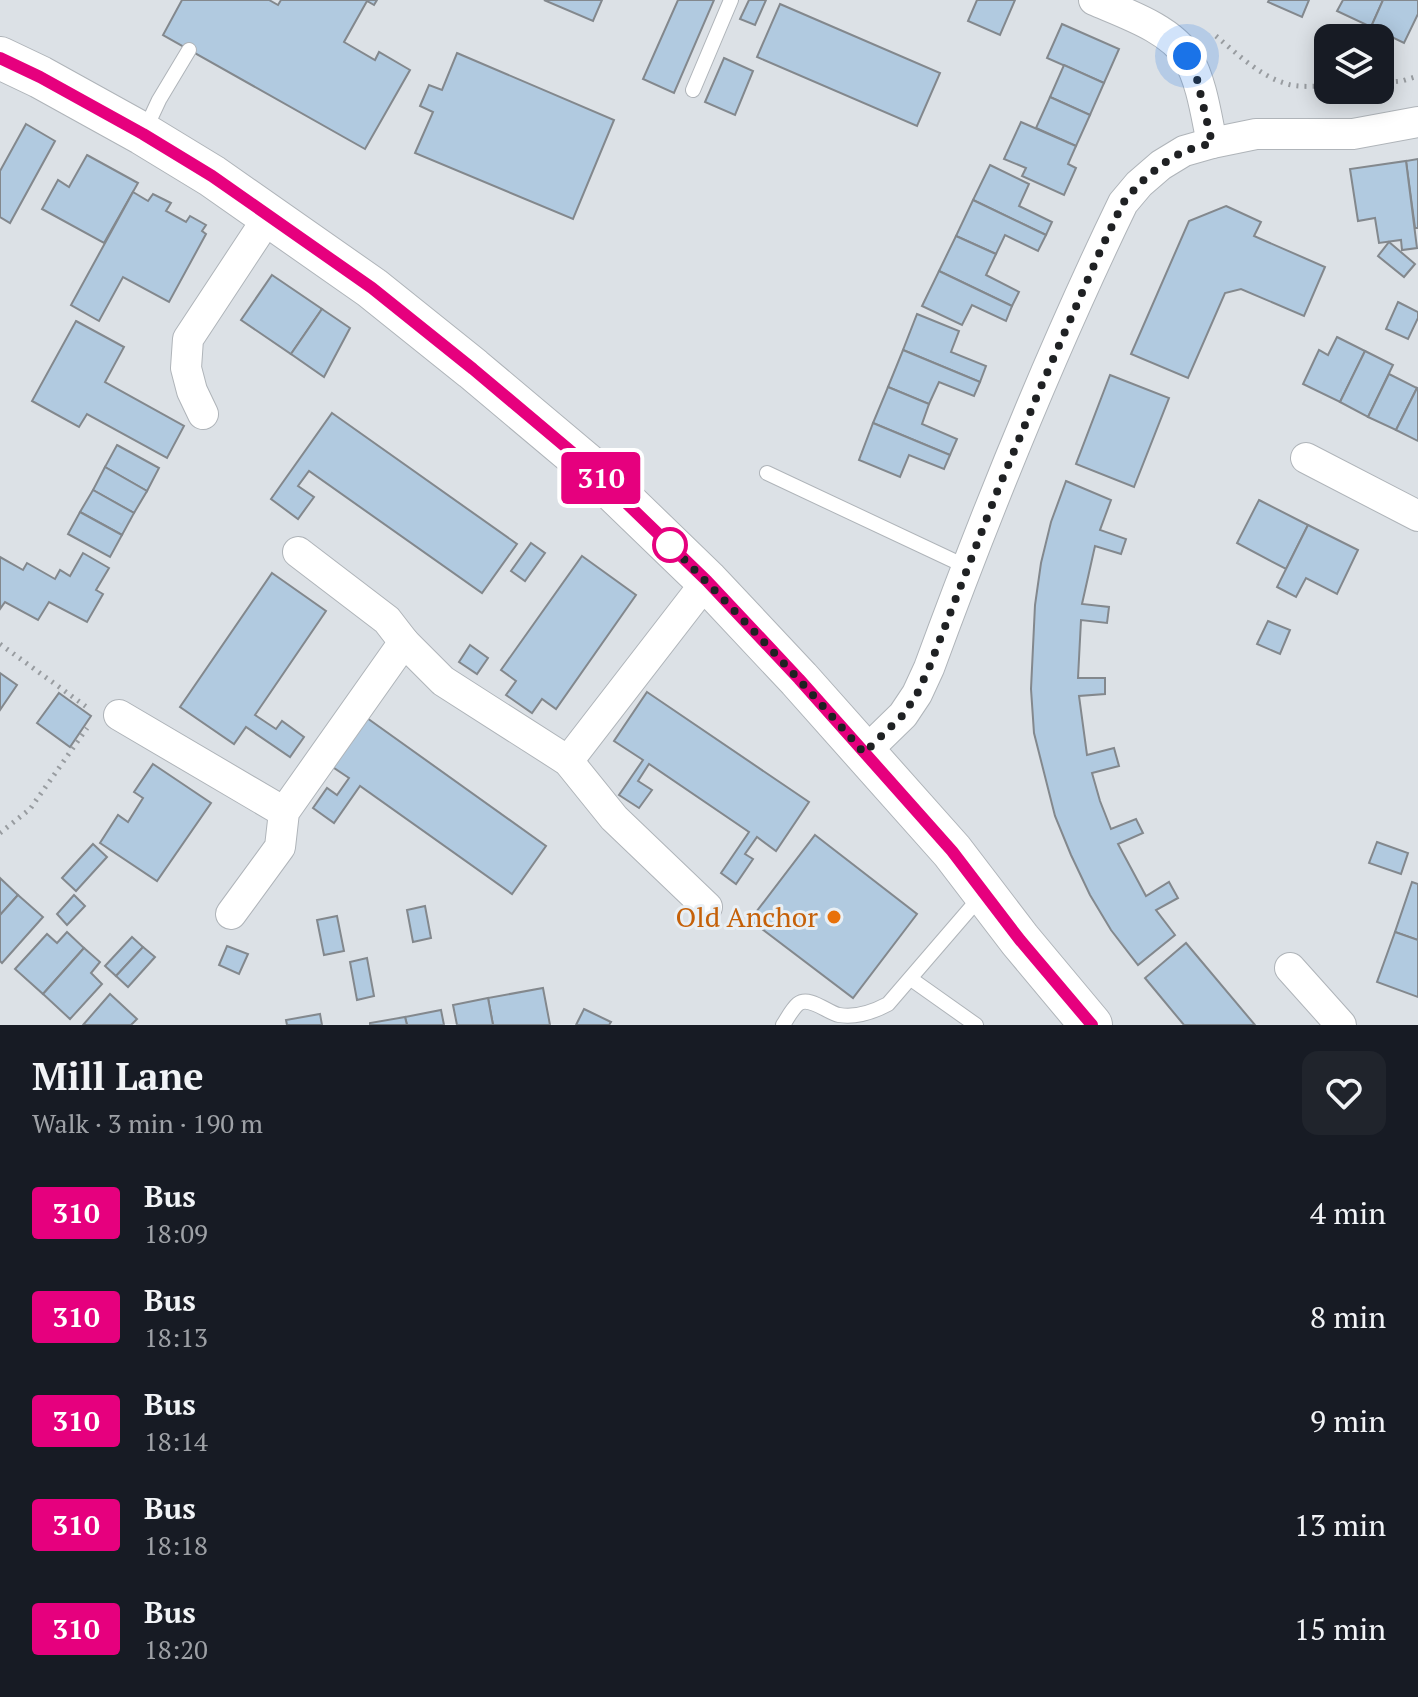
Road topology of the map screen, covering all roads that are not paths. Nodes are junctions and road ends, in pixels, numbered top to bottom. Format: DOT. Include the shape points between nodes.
graph roads {
  1 [pos="731,0"];
  2 [pos="1111,4"];
  3 [pos="189,50"];
  4 [pos="0,58"];
  5 [pos="693,90"];
  6 [pos="1418,122"];
  7 [pos="143,134"];
  8 [pos="1212,143"];
  9 [pos="269,216"];
  10 [pos="203,414"];
  11 [pos="1306,458"];
  12 [pos="767,473"];
  13 [pos="1418,516"];
  14 [pos="298,552"];
  15 [pos="967,567"];
  16 [pos="707,581"];
  17 [pos="404,642"];
  18 [pos="108,714"];
  19 [pos="864,753"];
  20 [pos="568,761"];
  21 [pos="284,812"];
  22 [pos="984,893"];
  23 [pos="707,907"];
  24 [pos="231,914"];
  25 [pos="1290,968"];
  26 [pos="911,979"];
  27 [pos="783,1025"];
  28 [pos="976,1025"];
  29 [pos="1091,1025"];
  30 [pos="1341,1025"];
  1 -- 5 [label="lane"];
  2 -- 8 [label="street" via="1161,31 1187,56"];
  3 -- 7 [label="lane"];
  4 -- 7 [label="main road"];
  6 -- 8 [label="street" via="1353,134 1256,134"];
  7 -- 9 [label="main road"];
  8 -- 15 [label="street" via="1161,165 1123,203 1050,363"];
  9 -- 10 [label="street" via="188,339 186,368"];
  9 -- 16 [label="main road" via="372,288 493,386 586,464"];
  11 -- 13 [label="street"];
  12 -- 15 [label="lane"];
  14 -- 17 [label="street" via="387,620"];
  15 -- 19 [label="street" via="917,694"];
  16 -- 19 [label="main road"];
  16 -- 20 [label="street"];
  17 -- 20 [label="street" via="443,681"];
  17 -- 21 [label="street"];
  18 -- 21 [label="street"];
  19 -- 22 [label="main road"];
  20 -- 23 [label="street" via="614,818"];
  21 -- 24 [label="street" via="280,847"];
  22 -- 26 [label="lane"];
  22 -- 29 [label="main road"];
  25 -- 30 [label="street"];
  26 -- 27 [label="lane" via="888,1004 868,1014 839,1015 801,1002"];
  26 -- 28 [label="lane"];
}
